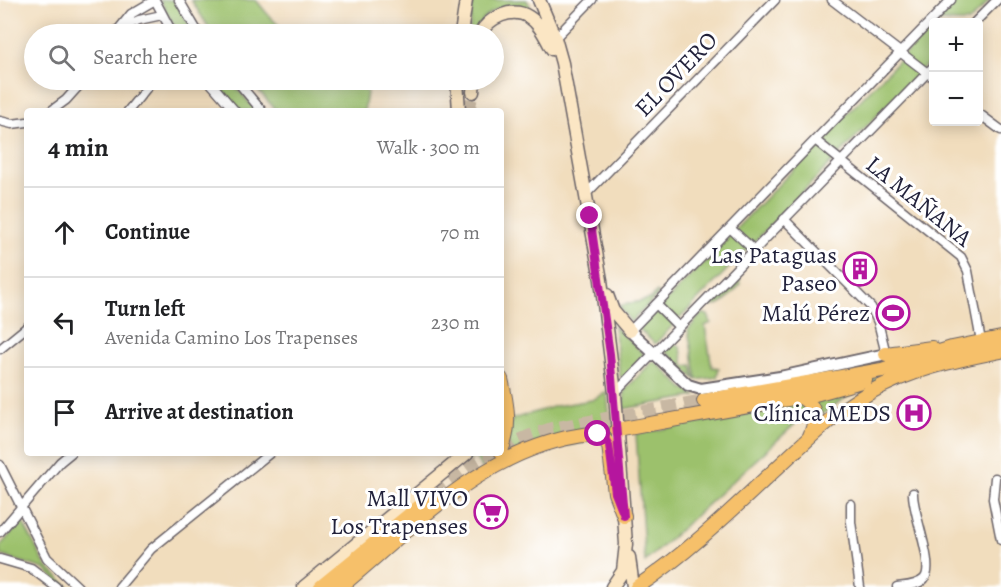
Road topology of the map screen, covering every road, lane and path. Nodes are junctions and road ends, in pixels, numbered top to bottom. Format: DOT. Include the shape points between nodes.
graph roads {
  1 [pos="155,0"];
  2 [pos="179,0"];
  3 [pos="466,0"];
  4 [pos="538,0"];
  5 [pos="592,0"];
  6 [pos="775,0"];
  7 [pos="832,0"];
  8 [pos="951,0"];
  9 [pos="997,0"];
  10 [pos="162,15"];
  11 [pos="979,18"];
  12 [pos="123,24"];
  13 [pos="131,24"];
  14 [pos="167,24"];
  15 [pos="193,24"];
  16 [pos="462,24"];
  17 [pos="487,24"];
  18 [pos="555,38"];
  19 [pos="900,53"];
  20 [pos="565,74"];
  21 [pos="929,75"];
  22 [pos="929,77"];
  23 [pos="75,90"];
  24 [pos="145,90"];
  25 [pos="217,90"];
  26 [pos="244,90"];
  27 [pos="458,90"];
  28 [pos="135,103"];
  29 [pos="55,108"];
  30 [pos="131,108"];
  31 [pos="139,108"];
  32 [pos="232,108"];
  33 [pos="259,108"];
  34 [pos="459,108"];
  35 [pos="983,116"];
  36 [pos="0,121"];
  37 [pos="24,122"];
  38 [pos="1001,130"];
  39 [pos="815,140"];
  40 [pos="840,161"];
  41 [pos="582,172"];
  42 [pos="604,175"];
  43 [pos="586,194"];
  44 [pos="784,219"];
  45 [pos="730,228"];
  46 [pos="754,250"];
  47 [pos="600,280"];
  48 [pos="656,304"];
  49 [pos="679,327"];
  50 [pos="24,329"];
  51 [pos="630,331"];
  52 [pos="1001,338"];
  53 [pos="981,341"];
  54 [pos="952,348"];
  55 [pos="0,349"];
  56 [pos="1001,351"];
  57 [pos="654,352"];
  58 [pos="886,354"];
  59 [pos="882,370"];
  60 [pos="615,393"];
  61 [pos="504,396"];
  62 [pos="802,397"];
  63 [pos="704,401"];
  64 [pos="617,430"];
  65 [pos="809,438"];
  66 [pos="504,441"];
  67 [pos="67,456"];
  68 [pos="266,456"];
  69 [pos="463,456"];
  70 [pos="498,456"];
  71 [pos="0,465"];
  72 [pos="491,469"];
  73 [pos="995,477"];
  74 [pos="912,493"];
  75 [pos="434,495"];
  76 [pos="851,504"];
  77 [pos="21,507"];
  78 [pos="624,516"];
  79 [pos="0,532"];
  80 [pos="1001,540"];
  81 [pos="626,544"];
  82 [pos="0,559"];
  83 [pos="676,560"];
  84 [pos="353,581"];
  85 [pos="56,587"];
  86 [pos="78,587"];
  87 [pos="119,587"];
  88 [pos="304,587"];
  89 [pos="321,587"];
  90 [pos="340,587"];
  91 [pos="612,587"];
  92 [pos="635,587"];
  93 [pos="652,587"];
  94 [pos="860,587"];
  95 [pos="898,587"];
  1 -- 10 [label="street"];
  1 -- 12 [label="street" via="131,14"];
  2 -- 15 [label="street"];
  3 -- 16 [label="main road"];
  4 -- 18 [label="main road"];
  5 -- 18 [label="street"];
  6 -- 42 [label="street, EL OVERO"];
  7 -- 19 [label="street"];
  8 -- 19 [label="street"];
  9 -- 11 [label="street"];
  10 -- 13 [label="street"];
  10 -- 14 [label="street"];
  17 -- 20 [label="main road" via="510,13 533,20 546,36"];
  18 -- 20 [label="main road"];
  19 -- 21 [label="street"];
  19 -- 39 [label="street"];
  20 -- 41 [label="main road"];
  22 -- 40 [label="street"];
  23 -- 29 [label="street"];
  24 -- 28 [label="street"];
  25 -- 32 [label="street"];
  26 -- 33 [label="street"];
  27 -- 34 [label="main road"];
  28 -- 30 [label="street"];
  28 -- 31 [label="street"];
  35 -- 38 [label="street"];
  36 -- 37 [label="street"];
  39 -- 40 [label="street, LA MAÑANA"];
  39 -- 45 [label="street"];
  40 -- 44 [label="street"];
  40 -- 53 [label="street, LA MAÑANA" via="961,257 968,270"];
  41 -- 42 [label="street" via="595,178"];
  41 -- 43 [label="main road"];
  42 -- 43 [label="street, EL OVERO"];
  43 -- 47 [label="main road"];
  44 -- 46 [label="street"];
  44 -- 58 [label="street" via="871,307"];
  45 -- 46 [label="street"];
  45 -- 48 [label="street"];
  46 -- 49 [label="street"];
  47 -- 51 [label="main road" via="613,311"];
  47 -- 60 [label="main road"];
  48 -- 49 [label="street"];
  48 -- 51 [label="street"];
  49 -- 57 [label="street"];
  50 -- 55 [label="street"];
  51 -- 57 [label="street"];
  52 -- 53 [label="main road"];
  53 -- 54 [label="main road"];
  54 -- 58 [label="main road"];
  54 -- 59 [label="main road"];
  56 -- 65 [label="main road" via="937,365 885,384 846,407"];
  57 -- 58 [label="street" via="688,385 705,390"];
  57 -- 60 [label="street"];
  59 -- 62 [label="main road" via="859,383"];
  59 -- 63 [label="main road"];
  60 -- 64 [label="main road"];
  61 -- 66 [label="main road" via="508,418"];
  62 -- 64 [label="main road"];
  62 -- 65 [label="main road" via="815,414"];
  64 -- 78 [label="main road"];
  65 -- 83 [label="main road"];
  67 -- 77 [label="street"];
  68 -- 87 [label="street" via="151,549"];
  69 -- 88 [label="main road"];
  70 -- 72 [label="main road"];
  71 -- 77 [label="street"];
  72 -- 78 [label="main road" via="552,442 598,434 609,445 615,493"];
  72 -- 84 [label="main road" via="447,497"];
  73 -- 80 [label="street" via="993,499"];
  74 -- 95 [label="street" via="928,571 922,581"];
  75 -- 89 [label="main road"];
  76 -- 94 [label="street"];
  77 -- 79 [label="street"];
  77 -- 86 [label="street" via="47,558"];
  78 -- 81 [label="main road"];
  81 -- 91 [label="main road" via="623,571"];
  81 -- 92 [label="main road"];
  82 -- 85 [label="street" via="31,568"];
  83 -- 92 [label="main road"];
  83 -- 93 [label="main road"];
  84 -- 90 [label="main road"];
}
